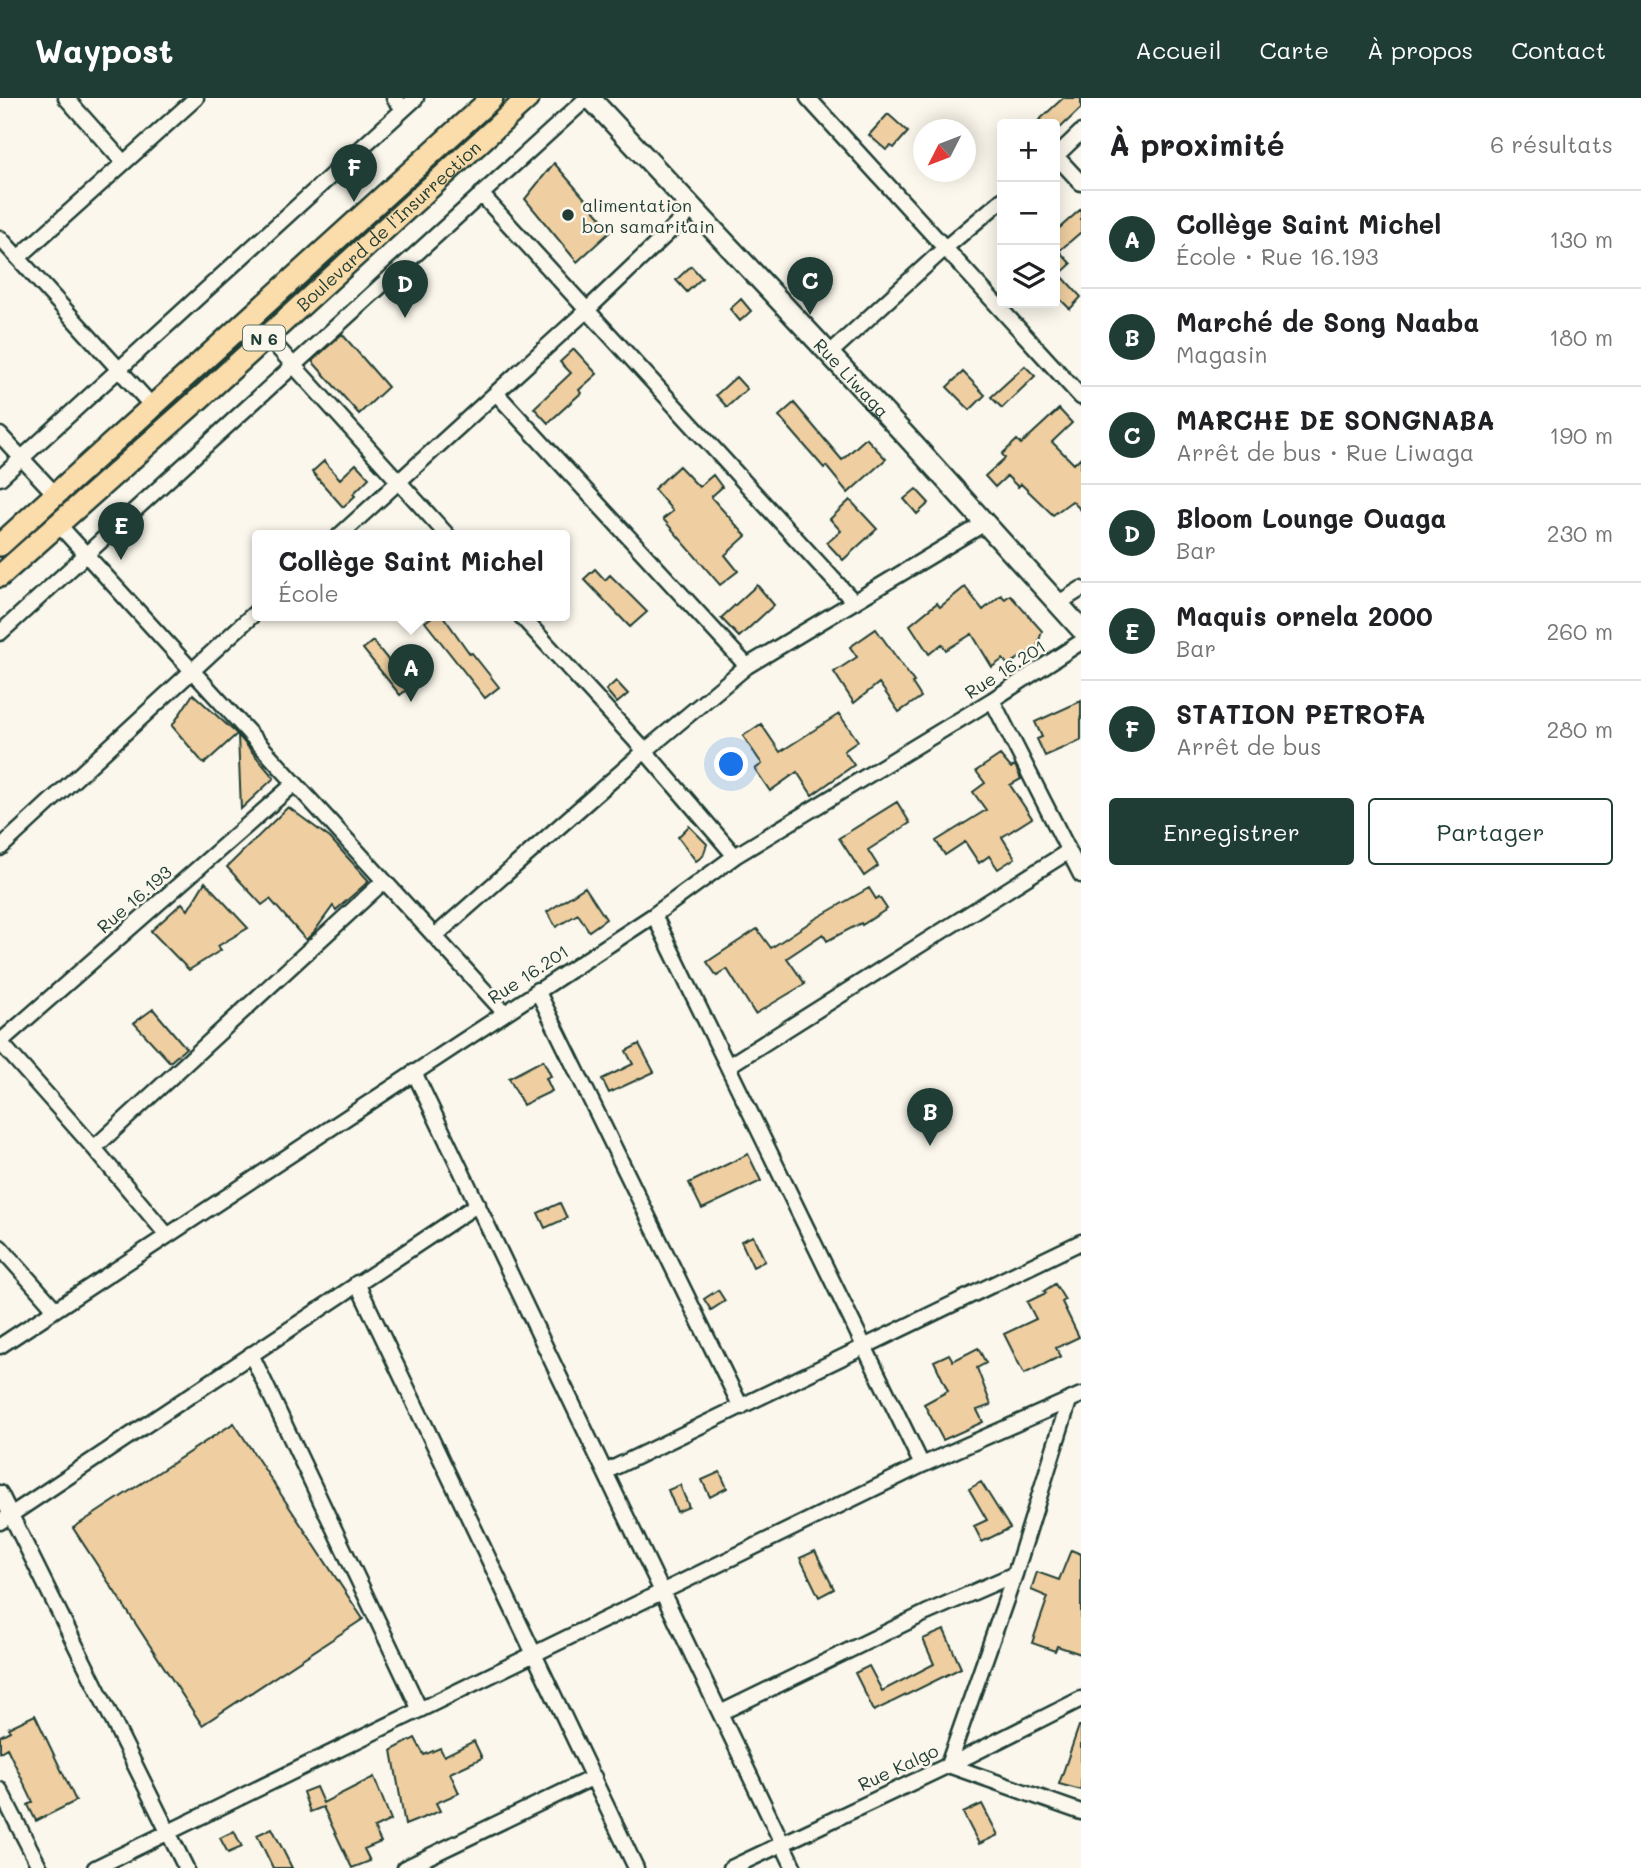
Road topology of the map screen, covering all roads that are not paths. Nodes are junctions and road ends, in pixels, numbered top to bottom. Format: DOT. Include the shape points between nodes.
graph roads {
  1 [pos="66,98"];
  2 [pos="196,98"];
  3 [pos="416,98"];
  4 [pos="492,98"];
  5 [pos="528,98"];
  6 [pos="588,98"];
  7 [pos="808,98"];
  8 [pos="399,103"];
  9 [pos="1081,132"];
  10 [pos="1060,151"];
  11 [pos="1060,161"];
  12 [pos="124,163"];
  13 [pos="1081,184"];
  14 [pos="481,194"];
  15 [pos="997,205"];
  16 [pos="694,208"];
  17 [pos="0,238"];
  18 [pos="945,248"];
  19 [pos="18,258"];
  20 [pos="587,310"];
  21 [pos="267,336"];
  22 [pos="829,354"];
  23 [pos="294,365"];
  24 [pos="118,370"];
  25 [pos="496,393"];
  26 [pos="1081,397"];
  27 [pos="153,407"];
  28 [pos="0,435"];
  29 [pos="22,458"];
  30 [pos="0,478"];
  31 [pos="399,481"];
  32 [pos="56,495"];
  33 [pos="985,523"];
  34 [pos="59,525"];
  35 [pos="346,530"];
  36 [pos="443,530"];
  37 [pos="0,545"];
  38 [pos="87,556"];
  39 [pos="0,576"];
  40 [pos="1081,589"];
  41 [pos="854,602"];
  42 [pos="1058,604"];
  43 [pos="252,615"];
  44 [pos="526,621"];
  45 [pos="1081,629"];
  46 [pos="0,633"];
  47 [pos="1081,642"];
  48 [pos="747,666"];
  49 [pos="191,670"];
  50 [pos="992,700"];
  51 [pos="645,751"];
  52 [pos="294,784"];
  53 [pos="0,848"];
  54 [pos="1069,850"];
  55 [pos="735,856"];
  56 [pos="1081,875"];
  57 [pos="384,881"];
  58 [pos="654,915"];
  59 [pos="435,936"];
  60 [pos="537,990"];
  61 [pos="504,1012"];
  62 [pos="0,1042"];
  63 [pos="728,1066"];
  64 [pos="414,1072"];
  65 [pos="94,1148"];
  66 [pos="478,1204"];
  67 [pos="167,1235"];
  68 [pos="1081,1242"];
  69 [pos="0,1247"];
  70 [pos="358,1283"];
  71 [pos="55,1309"];
  72 [pos="0,1346"];
  73 [pos="865,1347"];
  74 [pos="251,1354"];
  75 [pos="1075,1398"];
  76 [pos="741,1407"];
  77 [pos="922,1465"];
  78 [pos="605,1472"];
  79 [pos="0,1493"];
  80 [pos="5,1519"];
  81 [pos="1015,1574"];
  82 [pos="662,1592"];
  83 [pos="535,1654"];
  84 [pos="1081,1699"];
  85 [pos="420,1710"];
  86 [pos="720,1713"];
  87 [pos="948,1765"];
  88 [pos="594,1777"];
  89 [pos="0,1790"];
  90 [pos="1081,1812"];
  91 [pos="169,1832"];
  92 [pos="783,1844"];
  93 [pos="40,1868"];
  94 [pos="95,1868"];
  95 [pos="186,1868"];
  96 [pos="405,1868"];
  97 [pos="636,1868"];
  98 [pos="731,1868"];
  99 [pos="794,1868"];
  1 -- 12 [label="street"];
  2 -- 12 [label="street"];
  3 -- 8 [label="street"];
  4 -- 27 [label="main road, Boulevard de l'Insurrection / N 6"];
  5 -- 21 [label="main road, Boulevard de l'Insurrection / N 6"];
  6 -- 14 [label="street"];
  6 -- 16 [label="main road, Rue Liwaga"];
  7 -- 18 [label="street"];
  8 -- 24 [label="street"];
  9 -- 10 [label="street"];
  11 -- 13 [label="street"];
  12 -- 19 [label="street"];
  14 -- 20 [label="street"];
  14 -- 23 [label="street"];
  15 -- 18 [label="street"];
  16 -- 20 [label="street"];
  16 -- 22 [label="main road, Rue Liwaga"];
  17 -- 19 [label="street"];
  18 -- 22 [label="street"];
  18 -- 26 [label="street"];
  19 -- 24 [label="street"];
  20 -- 25 [label="street"];
  20 -- 41 [label="street"];
  21 -- 23 [label="street"];
  21 -- 34 [label="main road, Boulevard de l'Insurrection / N 6"];
  22 -- 33 [label="main road, Rue Liwaga"];
  23 -- 31 [label="street"];
  23 -- 38 [label="street"];
  24 -- 27 [label="street"];
  24 -- 29 [label="street"];
  25 -- 31 [label="street"];
  25 -- 48 [label="street"];
  27 -- 32 [label="main road, Boulevard de l'Insurrection / N 6"];
  28 -- 29 [label="street"];
  29 -- 30 [label="street"];
  29 -- 32 [label="street"];
  31 -- 35 [label="street"];
  31 -- 36 [label="street"];
  32 -- 37 [label="main road, Boulevard de l'Insurrection / N 6"];
  33 -- 41 [label="street"];
  33 -- 42 [label="main road, Rue Liwaga"];
  34 -- 38 [label="street"];
  34 -- 39 [label="main road, Boulevard de l'Insurrection / N 6"];
  38 -- 46 [label="street"];
  38 -- 49 [label="street"];
  40 -- 42 [label="street"];
  41 -- 48 [label="street"];
  42 -- 45 [label="main road, Rue Liwaga"];
  43 -- 49 [label="street"];
  44 -- 51 [label="street"];
  47 -- 50 [label="street, Rue 16.201"];
  48 -- 51 [label="street"];
  49 -- 52 [label="street"];
  49 -- 53 [label="street"];
  50 -- 54 [label="street"];
  50 -- 55 [label="street, Rue 16.201"];
  51 -- 55 [label="street"];
  51 -- 59 [label="street"];
  52 -- 57 [label="street"];
  52 -- 62 [label="street, Rue 16.193"];
  54 -- 56 [label="street"];
  54 -- 63 [label="street"];
  55 -- 58 [label="street, Rue 16.201"];
  57 -- 59 [label="street"];
  57 -- 65 [label="street"];
  58 -- 60 [label="street, Rue 16.201"];
  58 -- 63 [label="street"];
  59 -- 61 [label="street"];
  60 -- 61 [label="street, Rue 16.201"];
  60 -- 76 [label="street"];
  61 -- 64 [label="street, Rue 16.201"];
  62 -- 65 [label="street"];
  63 -- 73 [label="street"];
  64 -- 66 [label="street"];
  64 -- 67 [label="street, Rue 16.201"];
  65 -- 67 [label="street"];
  66 -- 70 [label="street"];
  66 -- 78 [label="street"];
  67 -- 71 [label="street, Rue 16.201"];
  68 -- 73 [label="street"];
  69 -- 71 [label="street"];
  70 -- 74 [label="street"];
  70 -- 83 [label="street"];
  71 -- 72 [label="street, Rue 16.201"];
  73 -- 76 [label="street"];
  73 -- 77 [label="street"];
  74 -- 80 [label="street"];
  74 -- 85 [label="street"];
  75 -- 77 [label="street"];
  75 -- 81 [label="street"];
  76 -- 78 [label="street"];
  77 -- 82 [label="street"];
  78 -- 82 [label="street"];
  79 -- 80 [label="street"];
  80 -- 91 [label="street"];
  81 -- 86 [label="street"];
  81 -- 87 [label="street"];
  82 -- 83 [label="street"];
  82 -- 86 [label="street"];
  83 -- 85 [label="street"];
  83 -- 88 [label="street"];
  84 -- 87 [label="street, Rue Kalgo"];
  85 -- 91 [label="street"];
  86 -- 92 [label="street"];
  87 -- 90 [label="street"];
  87 -- 92 [label="street, Rue Kalgo"];
  88 -- 96 [label="street"];
  88 -- 97 [label="street"];
  89 -- 93 [label="street"];
  91 -- 94 [label="street"];
  91 -- 95 [label="street"];
  92 -- 98 [label="street, Rue Kalgo"];
  92 -- 99 [label="street"];
}
